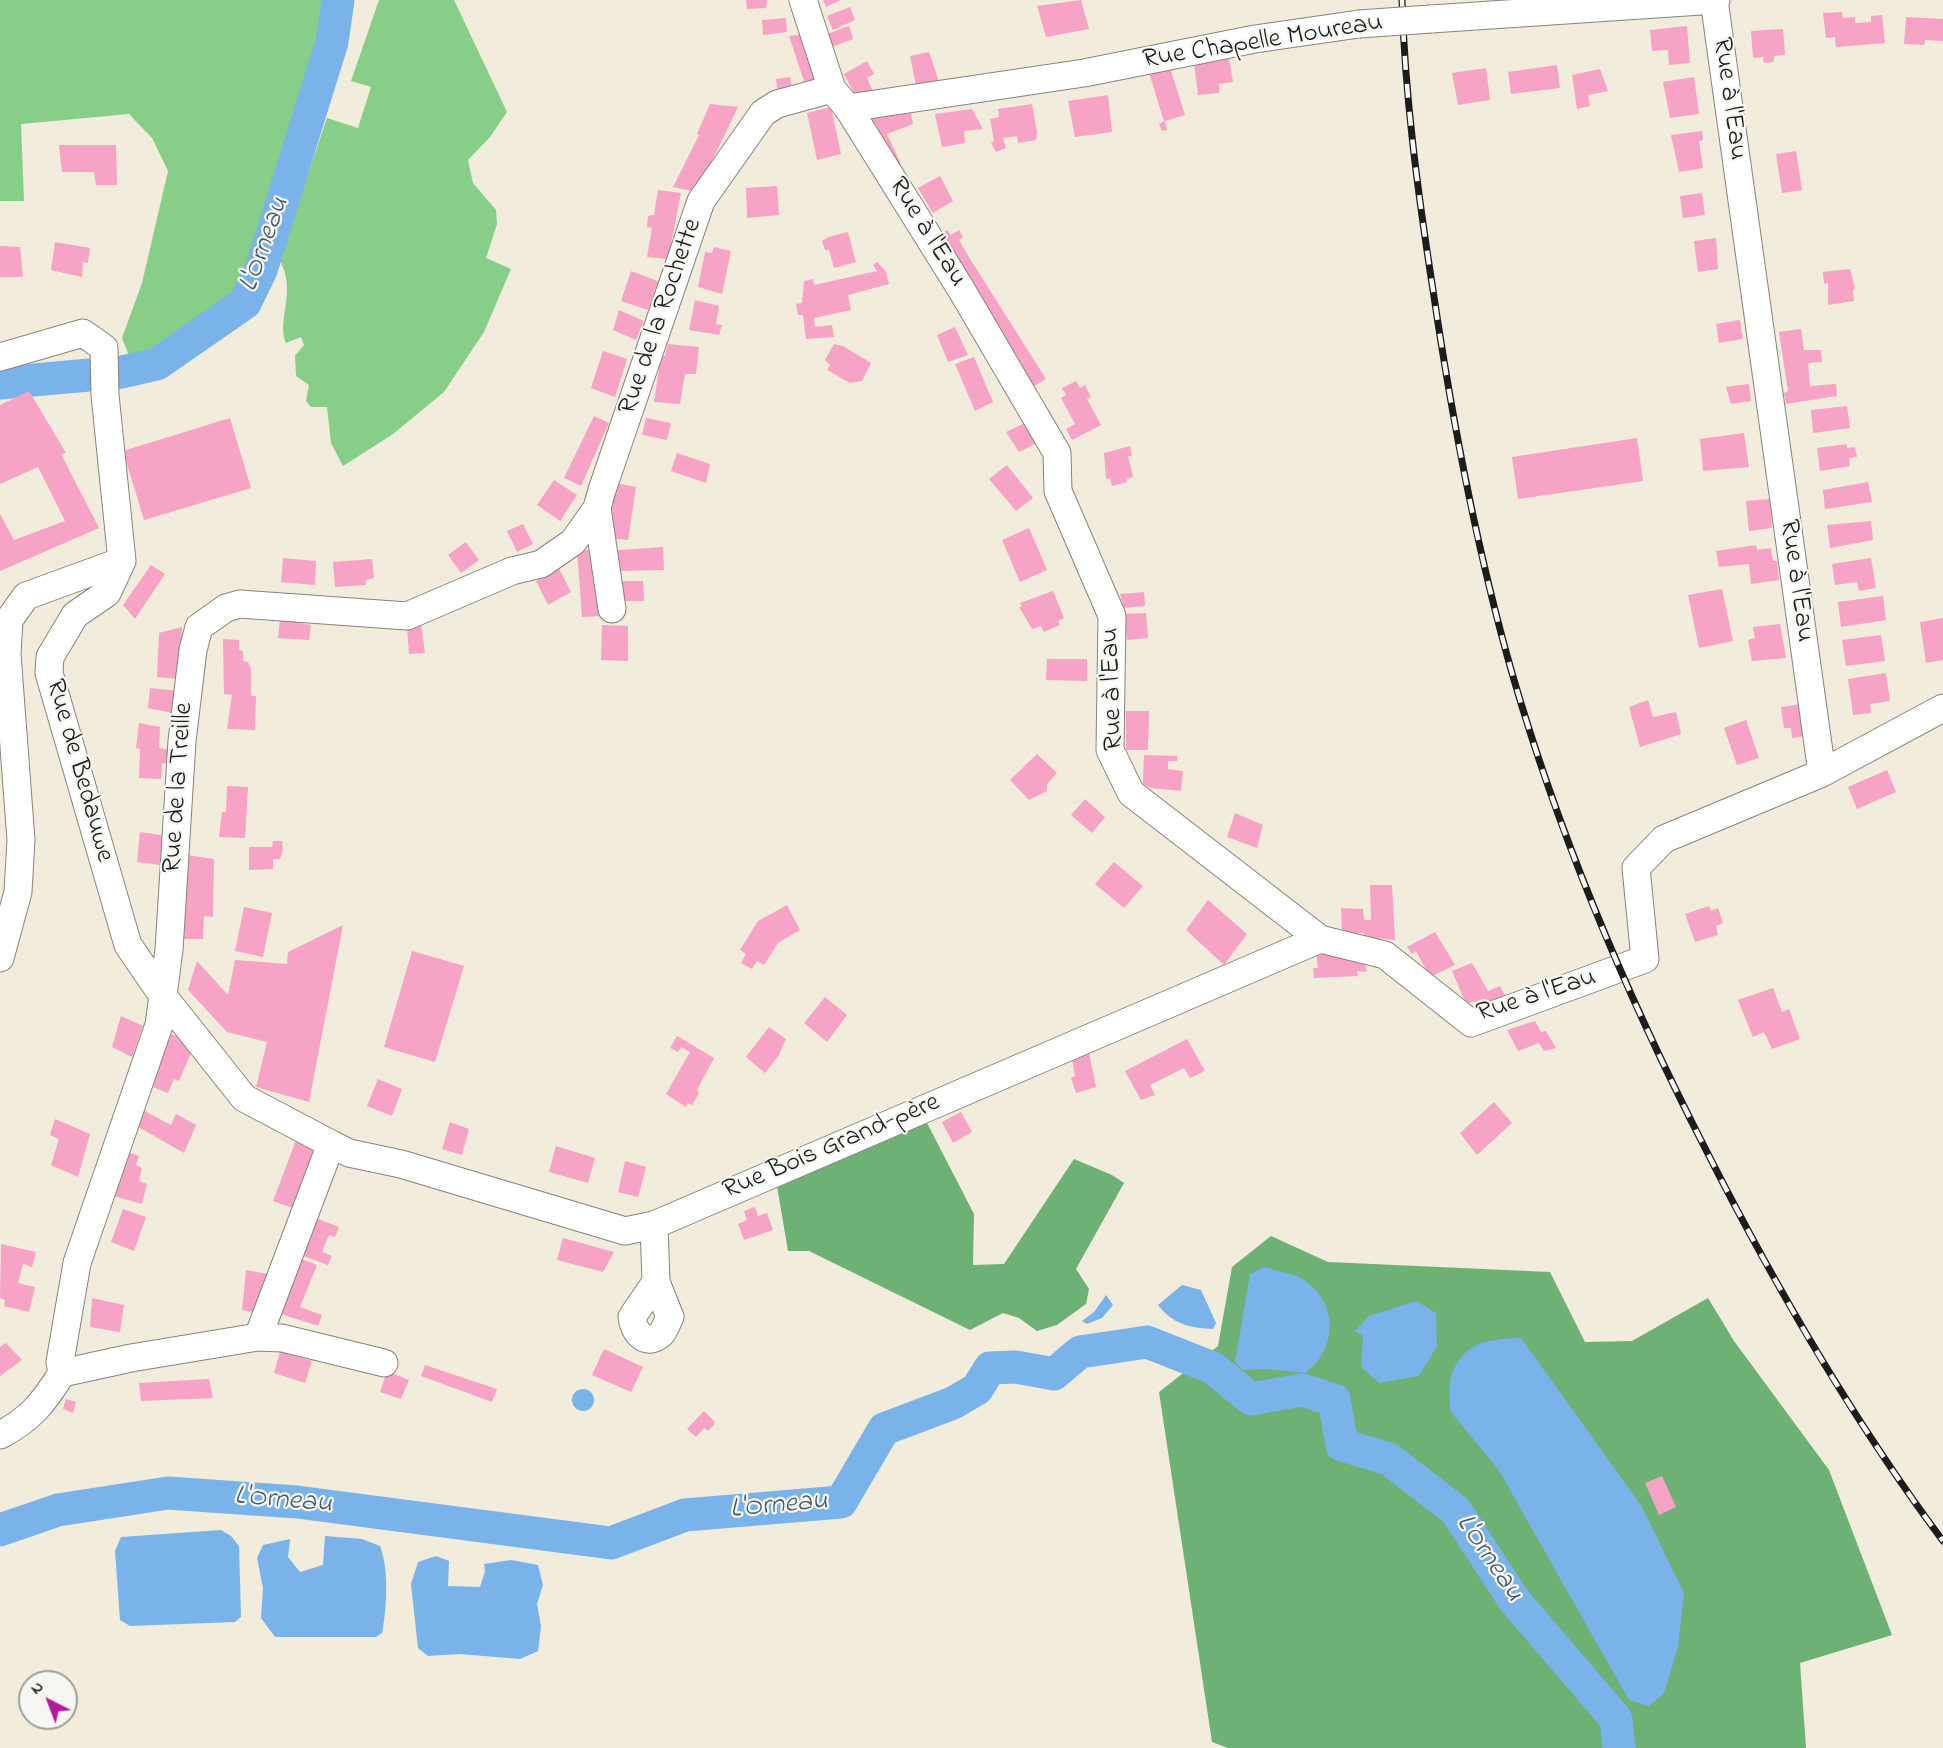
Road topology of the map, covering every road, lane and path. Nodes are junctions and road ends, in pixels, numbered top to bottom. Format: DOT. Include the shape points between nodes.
graph roads {
  1 [pos="803,0"];
  2 [pos="1715,0"];
  3 [pos="840,99"];
  4 [pos="0,357"];
  5 [pos="597,508"];
  6 [pos="122,561"];
  7 [pos="612,609"];
  8 [pos="1943,708"];
  9 [pos="1822,773"];
  10 [pos="1320,939"];
  11 [pos="0,958"];
  12 [pos="163,996"];
  13 [pos="331,1144"];
  14 [pos="654,1225"];
  15 [pos="656,1282"];
  16 [pos="258,1337"];
  17 [pos="384,1363"];
  18 [pos="62,1373"];
  19 [pos="0,1435"];
  1 -- 3 [label="street, Rue à l'Eau"];
  2 -- 3 [label="street, Rue Chapelle Moureau, bridge" via="1359,24 1254,39 1084,73"];
  2 -- 9 [label="street, Rue à l'Eau"];
  3 -- 5 [label="street, Rue de la Rochette" via="777,104 763,113 701,201"];
  3 -- 10 [label="street, Rue à l'Eau" via="961,289 1057,453 1058,491 1112,616 1110,750 1131,793"];
  4 -- 6 [label="street" via="83,333 104,348"];
  5 -- 7 [label="street, Rue de la Rochette"];
  5 -- 12 [label="street, Rue de la Treille" via="573,542 541,564 512,572 407,616 240,604 226,608 199,627 182,741"];
  6 -- 11 [label="street" via="26,596 9,620 7,654 21,840 18,892"];
  6 -- 12 [label="street, Rue de Bedauwe" via="107,593 75,615 50,657 49,673 128,945"];
  8 -- 9 [label="street"];
  9 -- 10 [label="street, Rue à l'Eau" via="1664,838 1636,868 1645,959 1471,1023 1385,955"];
  10 -- 14 [label="street, Rue Bois Grand-père"];
  12 -- 13 [label="street, Rue de Bedauwe" via="244,1098"];
  12 -- 18 [label="street, Rue de la Treille" via="159,1026 77,1263 60,1362"];
  13 -- 14 [label="street, Rue Bois Grand-père" via="349,1153 401,1164 625,1231"];
  13 -- 16 [label="street"];
  14 -- 15 [label="street"];
  16 -- 17 [label="street" via="282,1338"];
  16 -- 18 [label="street"];
  18 -- 19 [label="street" via="43,1403 20,1425"];
}
